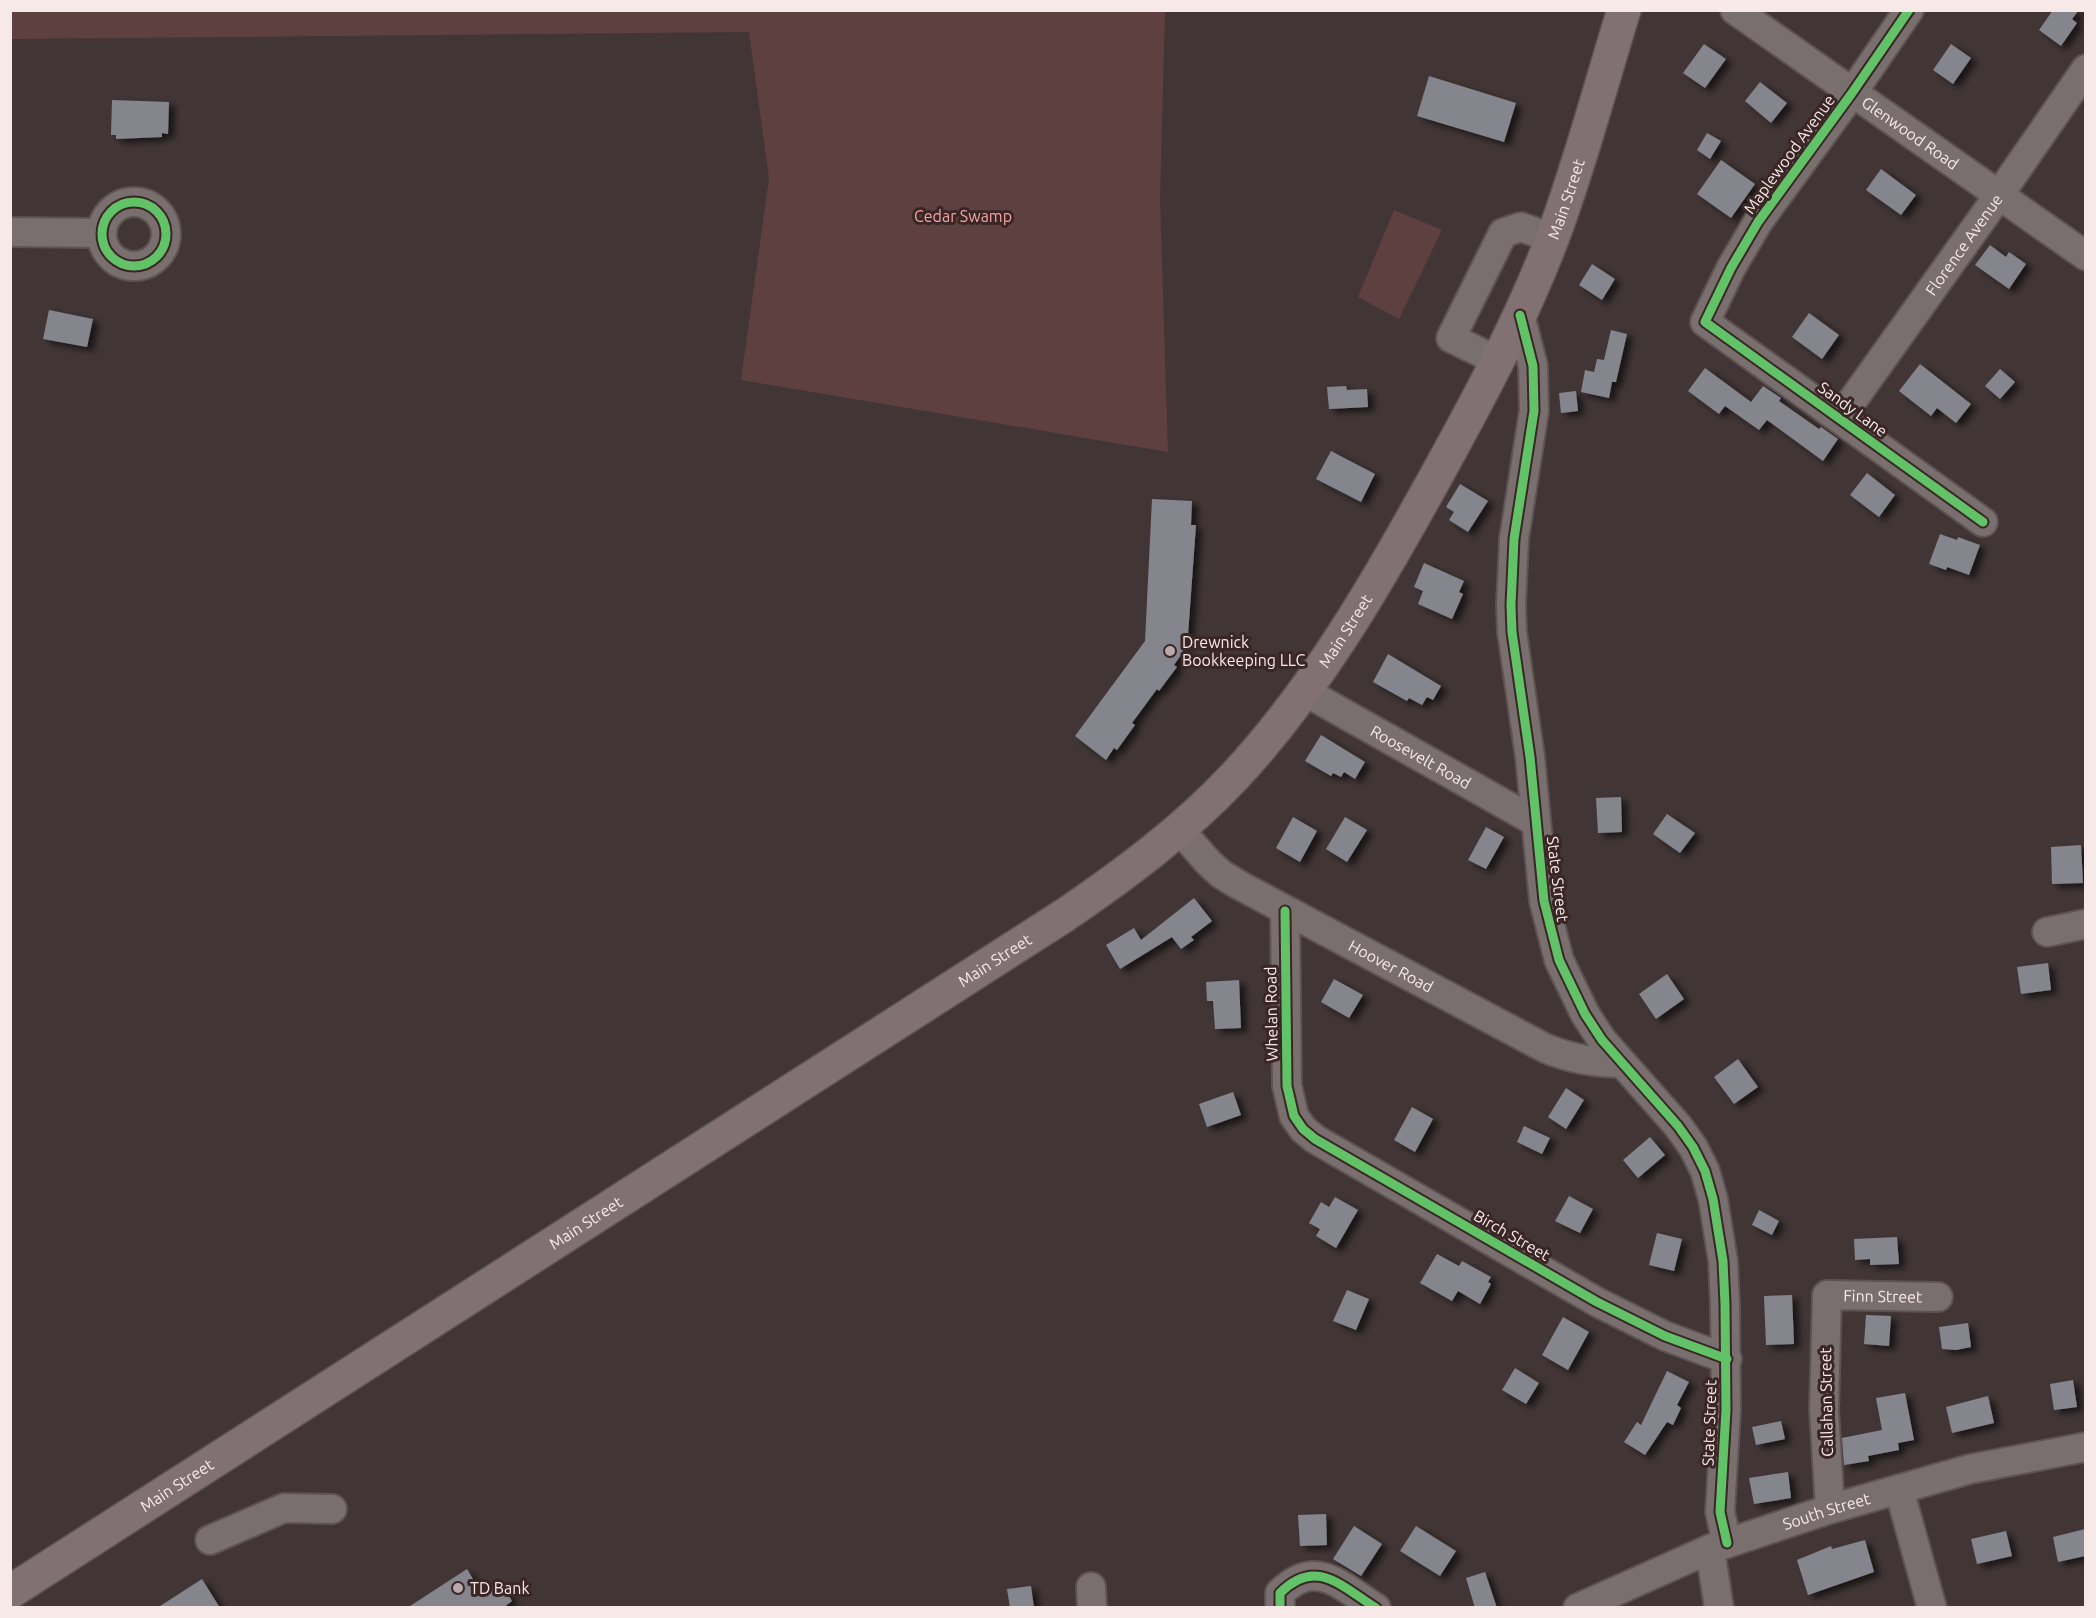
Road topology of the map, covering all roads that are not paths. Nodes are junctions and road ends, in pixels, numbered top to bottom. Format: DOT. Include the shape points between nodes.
graph roads {
  1 [pos="1624,10"];
  2 [pos="1735,10"];
  3 [pos="1909,10"];
  4 [pos="2085,69"];
  5 [pos="1852,93"];
  6 [pos="1999,195"];
  7 [pos="10,232"];
  8 [pos="101,233"];
  9 [pos="1552,238"];
  10 [pos="2085,256"];
  11 [pos="1520,315"];
  12 [pos="1705,322"];
  13 [pos="1498,361"];
  14 [pos="1840,418"];
  15 [pos="1983,522"];
  16 [pos="1304,691"];
  17 [pos="1536,822"];
  18 [pos="1179,829"];
  19 [pos="1285,911"];
  20 [pos="2085,924"];
  21 [pos="2047,932"];
  22 [pos="1622,1063"];
  23 [pos="1294,1116"];
  24 [pos="1827,1295"];
  25 [pos="1938,1297"];
  26 [pos="1727,1359"];
  27 [pos="2085,1447"];
  28 [pos="1899,1489"];
  29 [pos="332,1509"];
  30 [pos="1830,1509"];
  31 [pos="210,1540"];
  32 [pos="1718,1546"];
  33 [pos="10,1592"];
  34 [pos="1280,1600"];
  35 [pos="1376,1608"];
  36 [pos="1578,1608"];
  37 [pos="1719,1608"];
  38 [pos="1932,1608"];
  1 -- 9 [label="main road, Main Street"];
  2 -- 5 [label="street, Glenwood Road"];
  3 -- 5 [label="street, Maplewood Avenue"];
  4 -- 6 [label="street, Florence Avenue"];
  5 -- 6 [label="street, Glenwood Road"];
  5 -- 12 [label="street, Maplewood Avenue" via="1743,244"];
  6 -- 10 [label="street, Glenwood Road"];
  6 -- 14 [label="street, Florence Avenue"];
  7 -- 8 [label="street"];
  9 -- 11 [label="main road, Main Street"];
  9 -- 13 [label="street" via="1521,227 1503,233 1452,338"];
  11 -- 13 [label="main road, Main Street"];
  11 -- 17 [label="street, State Street" via="1533,366 1534,411 1514,539 1511,605"];
  12 -- 14 [label="street, Sandy Lane"];
  13 -- 16 [label="main road, Main Street" via="1374,588"];
  14 -- 15 [label="street, Sandy Lane"];
  16 -- 17 [label="street, Roosevelt Road"];
  16 -- 18 [label="main road, Main Street" via="1233,777"];
  17 -- 22 [label="street, State Street" via="1544,901 1559,960 1585,1014"];
  18 -- 19 [label="street, Hoover Road" via="1221,874"];
  18 -- 33 [label="main road, Main Street" via="1130,871 1065,915"];
  19 -- 22 [label="street, Hoover Road" via="1545,1048 1582,1060"];
  19 -- 23 [label="street, Whelan Road" via="1287,1086"];
  20 -- 21 [label="street"];
  22 -- 26 [label="street, State Street" via="1678,1126 1705,1171 1723,1261"];
  23 -- 26 [label="street, Birch Street" via="1316,1139 1597,1302 1665,1336"];
  24 -- 25 [label="street, Finn Street"];
  24 -- 30 [label="street, Callahan Street" via="1824,1410"];
  26 -- 32 [label="street, State Street"];
  27 -- 28 [label="street, South Street" via="1970,1469"];
  28 -- 30 [label="street, South Street"];
  28 -- 38 [label="street"];
  29 -- 31 [label="street" via="284,1508"];
  30 -- 32 [label="street, South Street"];
  32 -- 36 [label="street, South Street"];
  32 -- 37 [label="street, State Street"];
  34 -- 35 [label="street" via="1290,1582 1309,1575 1321,1576"];
}
